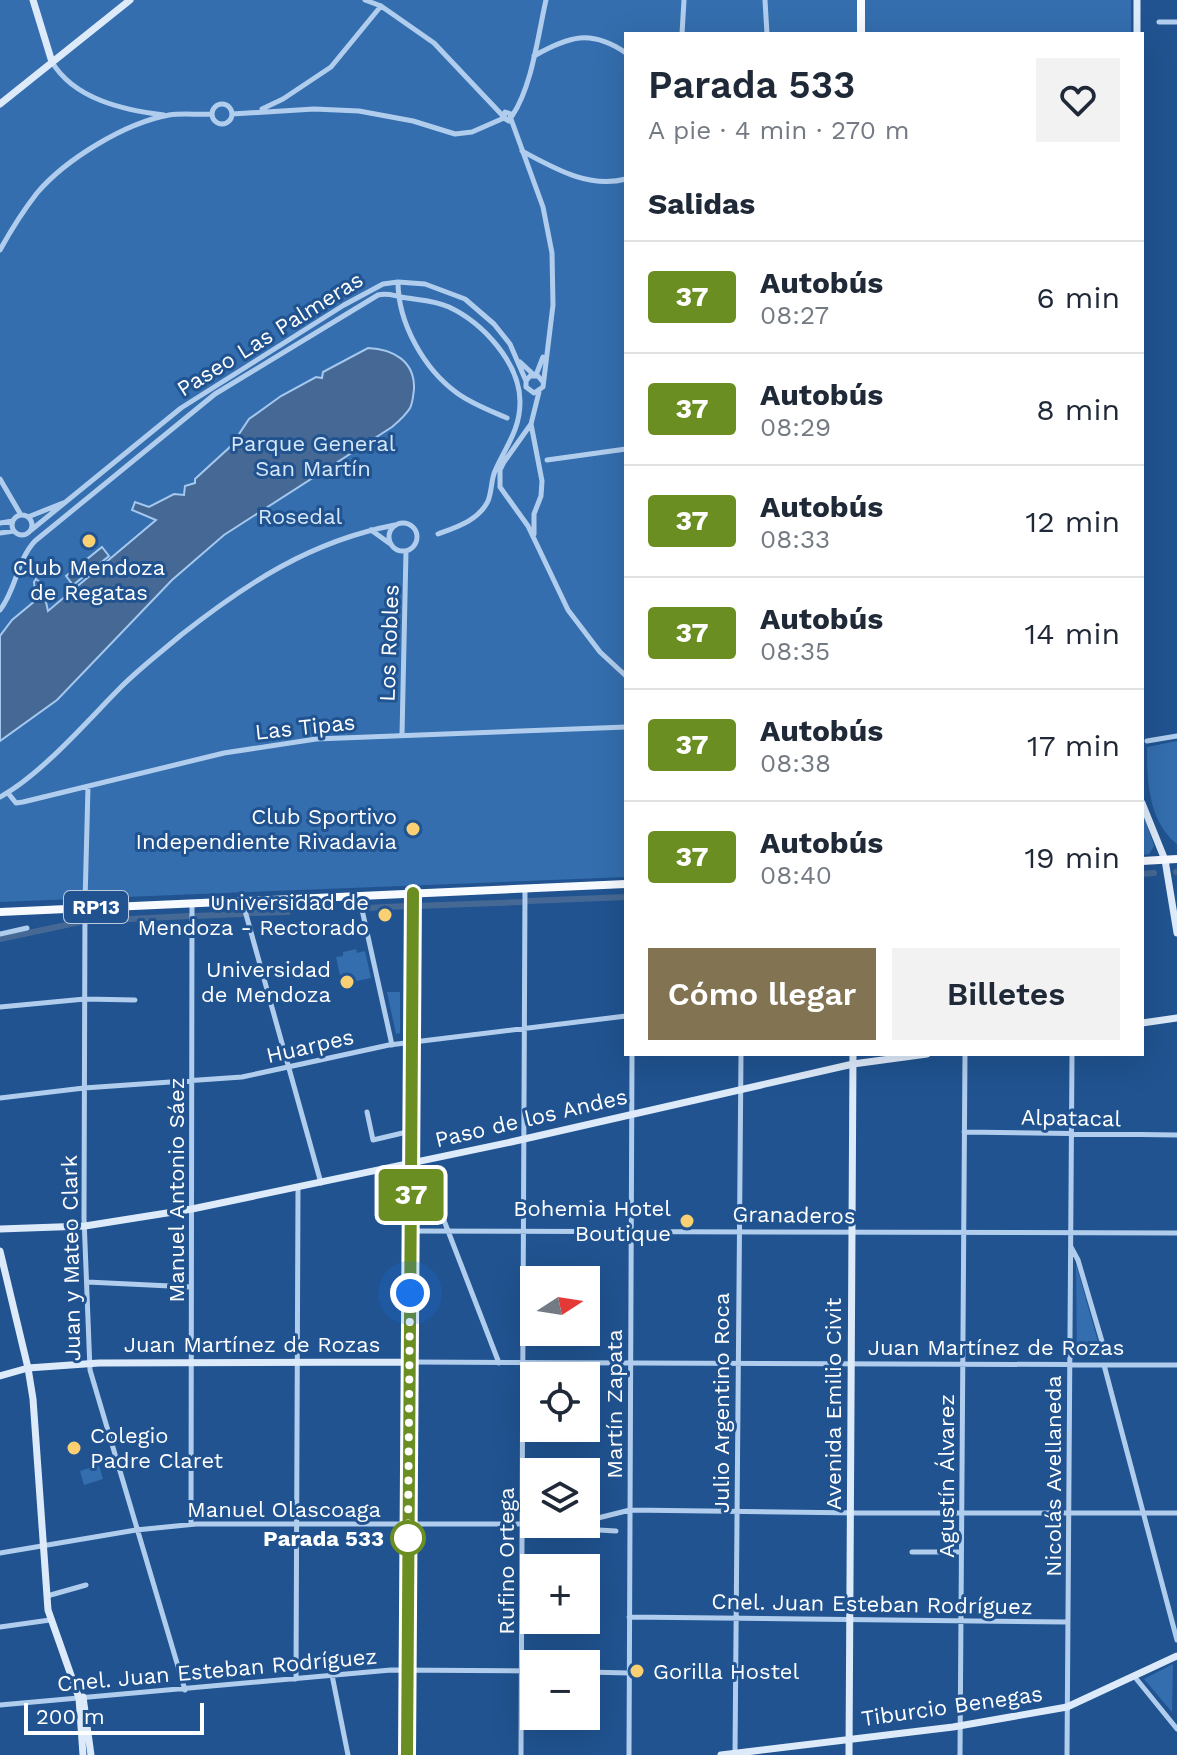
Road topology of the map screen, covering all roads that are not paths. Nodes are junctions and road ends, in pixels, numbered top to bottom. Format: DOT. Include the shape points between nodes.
graph roads {
  1 [pos="33,0"];
  2 [pos="130,0"];
  3 [pos="365,0"];
  4 [pos="546,0"];
  5 [pos="684,0"];
  6 [pos="765,0"];
  7 [pos="861,0"];
  8 [pos="1137,0"];
  9 [pos="381,6"];
  10 [pos="1159,22"];
  11 [pos="1177,22"];
  12 [pos="682,32"];
  13 [pos="767,32"];
  14 [pos="861,32"];
  15 [pos="1137,32"];
  16 [pos="624,52"];
  17 [pos="533,56"];
  18 [pos="52,62"];
  19 [pos="0,104"];
  20 [pos="257,111"];
  21 [pos="212,114"];
  22 [pos="232,114"];
  23 [pos="169,115"];
  24 [pos="508,118"];
  25 [pos="522,151"];
  26 [pos="624,179"];
  27 [pos="0,250"];
  28 [pos="398,282"];
  29 [pos="398,297"];
  30 [pos="546,349"];
  31 [pos="518,360"];
  32 [pos="535,375"];
  33 [pos="526,381"];
  34 [pos="543,382"];
  35 [pos="529,392"];
  36 [pos="539,392"];
  37 [pos="533,409"];
  38 [pos="507,418"];
  39 [pos="531,424"];
  40 [pos="624,449"];
  41 [pos="547,460"];
  42 [pos="0,479"];
  43 [pos="64,503"];
  44 [pos="24,516"];
  45 [pos="13,521"];
  46 [pos="0,523"];
  47 [pos="395,525"];
  48 [pos="370,530"];
  49 [pos="14,531"];
  50 [pos="30,531"];
  51 [pos="0,533"];
  52 [pos="438,534"];
  53 [pos="535,539"];
  54 [pos="390,543"];
  55 [pos="406,551"];
  56 [pos="0,610"];
  57 [pos="624,674"];
  58 [pos="624,727"];
  59 [pos="402,735"];
  60 [pos="1177,736"];
  61 [pos="1147,741"];
  62 [pos="88,787"];
  63 [pos="8,793"];
  64 [pos="0,797"];
  65 [pos="1144,808"];
  66 [pos="1177,859"];
  67 [pos="1165,860"];
  68 [pos="1144,861"];
  69 [pos="624,884"];
  70 [pos="525,888"];
  71 [pos="413,893"];
  72 [pos="359,895"];
  73 [pos="242,900"];
  74 [pos="193,903"];
  75 [pos="86,908"];
  76 [pos="0,912"];
  77 [pos="27,928"];
  78 [pos="1177,933"];
  79 [pos="0,934"];
  80 [pos="85,999"];
  81 [pos="135,1000"];
  82 [pos="0,1007"];
  83 [pos="624,1016"];
  84 [pos="1177,1018"];
  85 [pos="1144,1023"];
  86 [pos="524,1030"];
  87 [pos="412,1044"];
  88 [pos="392,1045"];
  89 [pos="632,1056"];
  90 [pos="741,1056"];
  91 [pos="853,1056"];
  92 [pos="912,1056"];
  93 [pos="965,1056"];
  94 [pos="1072,1056"];
  95 [pos="853,1064"];
  96 [pos="288,1067"];
  97 [pos="192,1081"];
  98 [pos="84,1088"];
  99 [pos="741,1089"];
  100 [pos="0,1098"];
  101 [pos="367,1112"];
  102 [pos="632,1114"];
  103 [pos="411,1131"];
  104 [pos="964,1132"];
  105 [pos="1071,1134"];
  106 [pos="1177,1135"];
  107 [pos="524,1139"];
  108 [pos="411,1164"];
  109 [pos="321,1184"];
  110 [pos="298,1189"];
  111 [pos="433,1192"];
  112 [pos="192,1209"];
  113 [pos="85,1226"];
  114 [pos="0,1229"];
  115 [pos="631,1230"];
  116 [pos="739,1230"];
  117 [pos="411,1231"];
  118 [pos="448,1231"];
  119 [pos="524,1231"];
  120 [pos="963,1231"];
  121 [pos="852,1232"];
  122 [pos="1071,1232"];
  123 [pos="1177,1233"];
  124 [pos="1071,1246"];
  125 [pos="0,1251"];
  126 [pos="1079,1261"];
  127 [pos="1070,1262"];
  128 [pos="87,1282"];
  129 [pos="191,1287"];
  130 [pos="1106,1355"];
  131 [pos="191,1361"];
  132 [pos="297,1361"];
  133 [pos="410,1362"];
  134 [pos="523,1362"];
  135 [pos="89,1363"];
  136 [pos="499,1363"];
  137 [pos="520,1363"];
  138 [pos="600,1363"];
  139 [pos="631,1363"];
  140 [pos="738,1363"];
  141 [pos="851,1364"];
  142 [pos="963,1365"];
  143 [pos="1070,1365"];
  144 [pos="1104,1365"];
  145 [pos="1177,1365"];
  146 [pos="28,1368"];
  147 [pos="0,1376"];
  148 [pos="630,1510"];
  149 [pos="737,1511"];
  150 [pos="1143,1512"];
  151 [pos="850,1513"];
  152 [pos="962,1513"];
  153 [pos="1068,1513"];
  154 [pos="1177,1513"];
  155 [pos="600,1518"];
  156 [pos="191,1524"];
  157 [pos="296,1525"];
  158 [pos="408,1525"];
  159 [pos="520,1525"];
  160 [pos="136,1530"];
  161 [pos="600,1530"];
  162 [pos="616,1531"];
  163 [pos="522,1538"];
  164 [pos="44,1545"];
  165 [pos="912,1552"];
  166 [pos="961,1552"];
  167 [pos="0,1553"];
  168 [pos="86,1585"];
  169 [pos="47,1596"];
  170 [pos="629,1617"];
  171 [pos="736,1618"];
  172 [pos="849,1619"];
  173 [pos="50,1620"];
  174 [pos="961,1621"];
  175 [pos="1067,1622"];
  176 [pos="0,1627"];
  177 [pos="1177,1640"];
  178 [pos="522,1650"];
  179 [pos="1177,1656"];
  180 [pos="408,1670"];
  181 [pos="520,1671"];
  182 [pos="600,1672"];
  183 [pos="629,1673"];
  184 [pos="332,1675"];
  185 [pos="1134,1676"];
  186 [pos="296,1679"];
  187 [pos="185,1690"];
  188 [pos="81,1698"];
  189 [pos="0,1705"];
  190 [pos="1067,1707"];
  191 [pos="960,1726"];
  192 [pos="1177,1729"];
  193 [pos="521,1730"];
  194 [pos="849,1739"];
  195 [pos="768,1752"];
  196 [pos="735,1753"];
  197 [pos="83,1755"];
  198 [pos="91,1755"];
  199 [pos="348,1755"];
  200 [pos="407,1755"];
  201 [pos="521,1755"];
  202 [pos="629,1755"];
  203 [pos="721,1755"];
  204 [pos="849,1755"];
  205 [pos="960,1755"];
  206 [pos="1067,1755"];
  1 -- 18 [label="street"];
  2 -- 18 [label="street"];
  3 -- 9 [label="street"];
  4 -- 17 [label="street"];
  5 -- 12 [label="street"];
  6 -- 13 [label="street"];
  7 -- 14 [label="main road"];
  8 -- 15 [label="street"];
  9 -- 20 [label="street" via="331,67"];
  9 -- 24 [label="street" via="434,43"];
  10 -- 11 [label="street"];
  16 -- 17 [label="street" via="583,36"];
  17 -- 24 [label="street" via="518,107"];
  18 -- 19 [label="street"];
  18 -- 23 [label="street" via="69,84 108,104"];
  20 -- 22 [label="street"];
  20 -- 24 [label="street" via="359,111 455,134"];
  21 -- 22 [label="street" via="222,124"];
  21 -- 22 [label="street" via="223,104"];
  21 -- 23 [label="street"];
  23 -- 27 [label="street" via="125,130 80,155 39,191"];
  24 -- 25 [label="street"];
  25 -- 26 [label="street" via="587,180"];
  25 -- 30 [label="street" via="543,207 552,253 553,305"];
  28 -- 29 [label="street"];
  28 -- 31 [label="street, Paseo Las Palmeras" via="425,284 465,299 494,324"];
  28 -- 43 [label="street, Paseo Las Palmeras" via="364,292 216,384"];
  29 -- 38 [label="street" via="411,336 437,375 458,394"];
  29 -- 52 [label="street" via="447,306 485,332 510,364 518,388 514,437 497,468 488,501 477,516"];
  29 -- 56 [label="street" via="390,292 365,301 215,394 35,541"];
  30 -- 32 [label="street"];
  30 -- 34 [label="street"];
  31 -- 32 [label="street"];
  31 -- 33 [label="street"];
  32 -- 33 [label="street"];
  32 -- 34 [label="street"];
  33 -- 35 [label="street"];
  34 -- 36 [label="street"];
  35 -- 36 [label="street"];
  35 -- 37 [label="street"];
  36 -- 37 [label="street"];
  37 -- 39 [label="street"];
  39 -- 53 [label="street" via="542,481"];
  39 -- 53 [label="street" via="500,470 500,487"];
  40 -- 41 [label="street"];
  42 -- 44 [label="street"];
  43 -- 44 [label="street"];
  43 -- 50 [label="street"];
  44 -- 45 [label="street"];
  44 -- 50 [label="street" via="31,522"];
  45 -- 46 [label="street"];
  45 -- 49 [label="street"];
  47 -- 48 [label="street"];
  47 -- 54 [label="street"];
  47 -- 55 [label="street" via="407,523 416,531 417,543"];
  48 -- 54 [label="street"];
  48 -- 63 [label="street" via="339,538 272,570 223,602 135,673"];
  49 -- 50 [label="street"];
  49 -- 51 [label="street"];
  53 -- 57 [label="street" via="568,610"];
  54 -- 55 [label="street"];
  55 -- 59 [label="street, Los Robles"];
  58 -- 59 [label="street, Las Tipas"];
  59 -- 62 [label="street, Las Tipas" via="316,739 224,753"];
  60 -- 61 [label="street"];
  62 -- 63 [label="street, Las Tipas" via="16,803"];
  62 -- 75 [label="street, Juan y Mateo Clark"];
  63 -- 64 [label="street"];
  65 -- 67 [label="street"];
  66 -- 67 [label="main road"];
  67 -- 68 [label="main road"];
  67 -- 78 [label="street"];
  69 -- 70 [label="main road, RP13"];
  70 -- 71 [label="main road, RP13"];
  70 -- 86 [label="street, Rufino Ortega"];
  71 -- 72 [label="main road, RP13"];
  71 -- 87 [label="street"];
  72 -- 73 [label="main road, RP13"];
  72 -- 88 [label="street"];
  73 -- 74 [label="main road, RP13"];
  73 -- 96 [label="street"];
  74 -- 75 [label="main road, RP13"];
  74 -- 97 [label="street, Manuel Antonio Sáez"];
  75 -- 76 [label="main road, RP13"];
  75 -- 80 [label="street, Juan y Mateo Clark"];
  77 -- 79 [label="street"];
  80 -- 81 [label="street"];
  80 -- 82 [label="street"];
  80 -- 98 [label="street, Juan y Mateo Clark"];
  83 -- 86 [label="street, Huarpes"];
  84 -- 85 [label="street"];
  86 -- 87 [label="street, Huarpes"];
  86 -- 107 [label="street, Rufino Ortega"];
  87 -- 88 [label="street, Huarpes"];
  87 -- 103 [label="street"];
  88 -- 96 [label="street, Huarpes"];
  89 -- 102 [label="street, Martín Zapata"];
  90 -- 99 [label="street, Julio Argentino Roca"];
  91 -- 95 [label="street, Avenida Emilio Civit"];
  92 -- 95 [label="street, Paso de los Andes"];
  93 -- 104 [label="street, Agustín Álvarez"];
  94 -- 105 [label="street, Nicolás Avellaneda"];
  95 -- 99 [label="street, Paso de los Andes"];
  95 -- 121 [label="street, Avenida Emilio Civit"];
  96 -- 97 [label="street, Huarpes"];
  96 -- 109 [label="street"];
  97 -- 98 [label="street, Huarpes"];
  97 -- 112 [label="street, Manuel Antonio Sáez"];
  98 -- 100 [label="street, Huarpes"];
  98 -- 113 [label="street, Juan y Mateo Clark"];
  99 -- 102 [label="street, Paso de los Andes"];
  99 -- 116 [label="street, Julio Argentino Roca"];
  101 -- 103 [label="street" via="373,1140"];
  102 -- 107 [label="street, Paso de los Andes"];
  102 -- 115 [label="street, Martín Zapata"];
  103 -- 108 [label="street"];
  104 -- 105 [label="street, Alpatacal"];
  104 -- 120 [label="street, Agustín Álvarez"];
  105 -- 106 [label="street, Alpatacal"];
  105 -- 122 [label="street, Nicolás Avellaneda"];
  107 -- 108 [label="street, Paso de los Andes"];
  107 -- 119 [label="street, Rufino Ortega"];
  108 -- 109 [label="street, Paso de los Andes"];
  108 -- 117 [label="street"];
  109 -- 110 [label="street, Paso de los Andes"];
  110 -- 112 [label="street, Paso de los Andes"];
  110 -- 132 [label="street"];
  111 -- 118 [label="street"];
  112 -- 113 [label="street, Paso de los Andes"];
  112 -- 129 [label="street, Manuel Antonio Sáez"];
  113 -- 114 [label="street, Paso de los Andes"];
  113 -- 128 [label="street, Juan y Mateo Clark"];
  115 -- 116 [label="street, Granaderos"];
  115 -- 119 [label="street, Granaderos"];
  115 -- 139 [label="street, Martín Zapata"];
  116 -- 121 [label="street, Granaderos"];
  116 -- 140 [label="street, Julio Argentino Roca"];
  117 -- 118 [label="street, Granaderos"];
  117 -- 133 [label="street"];
  118 -- 119 [label="street, Granaderos"];
  118 -- 136 [label="street"];
  119 -- 134 [label="street, Rufino Ortega"];
  120 -- 121 [label="street, Granaderos"];
  120 -- 122 [label="street, Granaderos"];
  120 -- 142 [label="street, Agustín Álvarez"];
  121 -- 141 [label="street, Avenida Emilio Civit"];
  122 -- 123 [label="street, Granaderos"];
  122 -- 124 [label="street, Nicolás Avellaneda"];
  124 -- 126 [label="street"];
  124 -- 127 [label="street, Nicolás Avellaneda"];
  125 -- 146 [label="street"];
  126 -- 127 [label="street" via="1074,1257"];
  126 -- 130 [label="street"];
  127 -- 143 [label="street, Nicolás Avellaneda"];
  128 -- 129 [label="street"];
  128 -- 135 [label="street, Juan y Mateo Clark"];
  129 -- 131 [label="street, Manuel Antonio Sáez"];
  131 -- 132 [label="street, Juan Martínez de Rozas"];
  131 -- 135 [label="street, Juan Martínez de Rozas"];
  131 -- 156 [label="street, Manuel Antonio Sáez"];
  132 -- 133 [label="street, Juan Martínez de Rozas"];
  132 -- 157 [label="street"];
  133 -- 136 [label="street, Juan Martínez de Rozas"];
  133 -- 158 [label="street"];
  135 -- 146 [label="street, Juan Martínez de Rozas"];
  135 -- 160 [label="street, Juan y Mateo Clark"];
  136 -- 137 [label="street, Juan Martínez de Rozas"];
  138 -- 139 [label="street, Juan Martínez de Rozas"];
  139 -- 140 [label="street, Juan Martínez de Rozas"];
  139 -- 148 [label="street, Martín Zapata"];
  140 -- 141 [label="street, Juan Martínez de Rozas"];
  140 -- 149 [label="street, Julio Argentino Roca"];
  141 -- 142 [label="street, Juan Martínez de Rozas"];
  141 -- 151 [label="street, Avenida Emilio Civit"];
  142 -- 143 [label="street, Juan Martínez de Rozas"];
  142 -- 152 [label="street, Agustín Álvarez"];
  143 -- 144 [label="street, Juan Martínez de Rozas"];
  143 -- 153 [label="street, Nicolás Avellaneda"];
  144 -- 145 [label="street, Juan Martínez de Rozas"];
  144 -- 150 [label="street"];
  146 -- 147 [label="street, Juan Martínez de Rozas"];
  146 -- 164 [label="street"];
  148 -- 149 [label="street"];
  148 -- 155 [label="street"];
  148 -- 170 [label="street, Martín Zapata"];
  149 -- 151 [label="street"];
  149 -- 171 [label="street, Julio Argentino Roca"];
  150 -- 153 [label="street"];
  150 -- 154 [label="street"];
  150 -- 177 [label="street"];
  151 -- 152 [label="street"];
  151 -- 172 [label="street, Avenida Emilio Civit"];
  152 -- 153 [label="street"];
  152 -- 166 [label="street, Agustín Álvarez"];
  153 -- 175 [label="street, Nicolás Avellaneda"];
  156 -- 157 [label="street, Manuel Olascoaga"];
  156 -- 160 [label="street, Manuel Olascoaga"];
  157 -- 158 [label="street, Manuel Olascoaga"];
  157 -- 186 [label="street"];
  158 -- 159 [label="street, Manuel Olascoaga"];
  158 -- 180 [label="street"];
  160 -- 164 [label="street, Manuel Olascoaga"];
  160 -- 187 [label="street, Juan y Mateo Clark"];
  161 -- 162 [label="street, Manuel Olascoaga"];
  163 -- 178 [label="street, Rufino Ortega"];
  164 -- 167 [label="street, Manuel Olascoaga"];
  164 -- 169 [label="street"];
  165 -- 166 [label="street"];
  166 -- 174 [label="street, Agustín Álvarez"];
  168 -- 169 [label="street"];
  169 -- 173 [label="street"];
  170 -- 171 [label="street, Cnel. Juan Esteban Rodríguez"];
  170 -- 183 [label="street, Martín Zapata"];
  171 -- 172 [label="street, Cnel. Juan Esteban Rodríguez"];
  171 -- 196 [label="street, Julio Argentino Roca"];
  172 -- 174 [label="street, Cnel. Juan Esteban Rodríguez"];
  172 -- 194 [label="street, Avenida Emilio Civit"];
  173 -- 176 [label="street"];
  173 -- 188 [label="street"];
  174 -- 175 [label="street, Cnel. Juan Esteban Rodríguez"];
  174 -- 191 [label="street, Agustín Álvarez"];
  175 -- 190 [label="street, Nicolás Avellaneda"];
  179 -- 185 [label="street, Tiburcio Benegas"];
  180 -- 181 [label="street, Cnel. Juan Esteban Rodríguez"];
  180 -- 184 [label="street, Cnel. Juan Esteban Rodríguez"];
  180 -- 200 [label="street"];
  182 -- 183 [label="street"];
  183 -- 202 [label="street, Martín Zapata"];
  184 -- 186 [label="street, Cnel. Juan Esteban Rodríguez"];
  184 -- 199 [label="street"];
  185 -- 190 [label="street, Tiburcio Benegas"];
  185 -- 192 [label="street"];
  186 -- 187 [label="street, Cnel. Juan Esteban Rodríguez"];
  187 -- 188 [label="street, Cnel. Juan Esteban Rodríguez"];
  188 -- 189 [label="street, Cnel. Juan Esteban Rodríguez"];
  188 -- 197 [label="street"];
  188 -- 198 [label="street"];
  190 -- 191 [label="street, Tiburcio Benegas"];
  190 -- 206 [label="street, Nicolás Avellaneda"];
  191 -- 194 [label="street, Tiburcio Benegas"];
  191 -- 205 [label="street, Agustín Álvarez"];
  193 -- 201 [label="street, Rufino Ortega"];
  194 -- 195 [label="street, Tiburcio Benegas"];
  194 -- 204 [label="street, Avenida Emilio Civit"];
  195 -- 196 [label="street, Tiburcio Benegas"];
  196 -- 203 [label="street, Tiburcio Benegas"];
}
